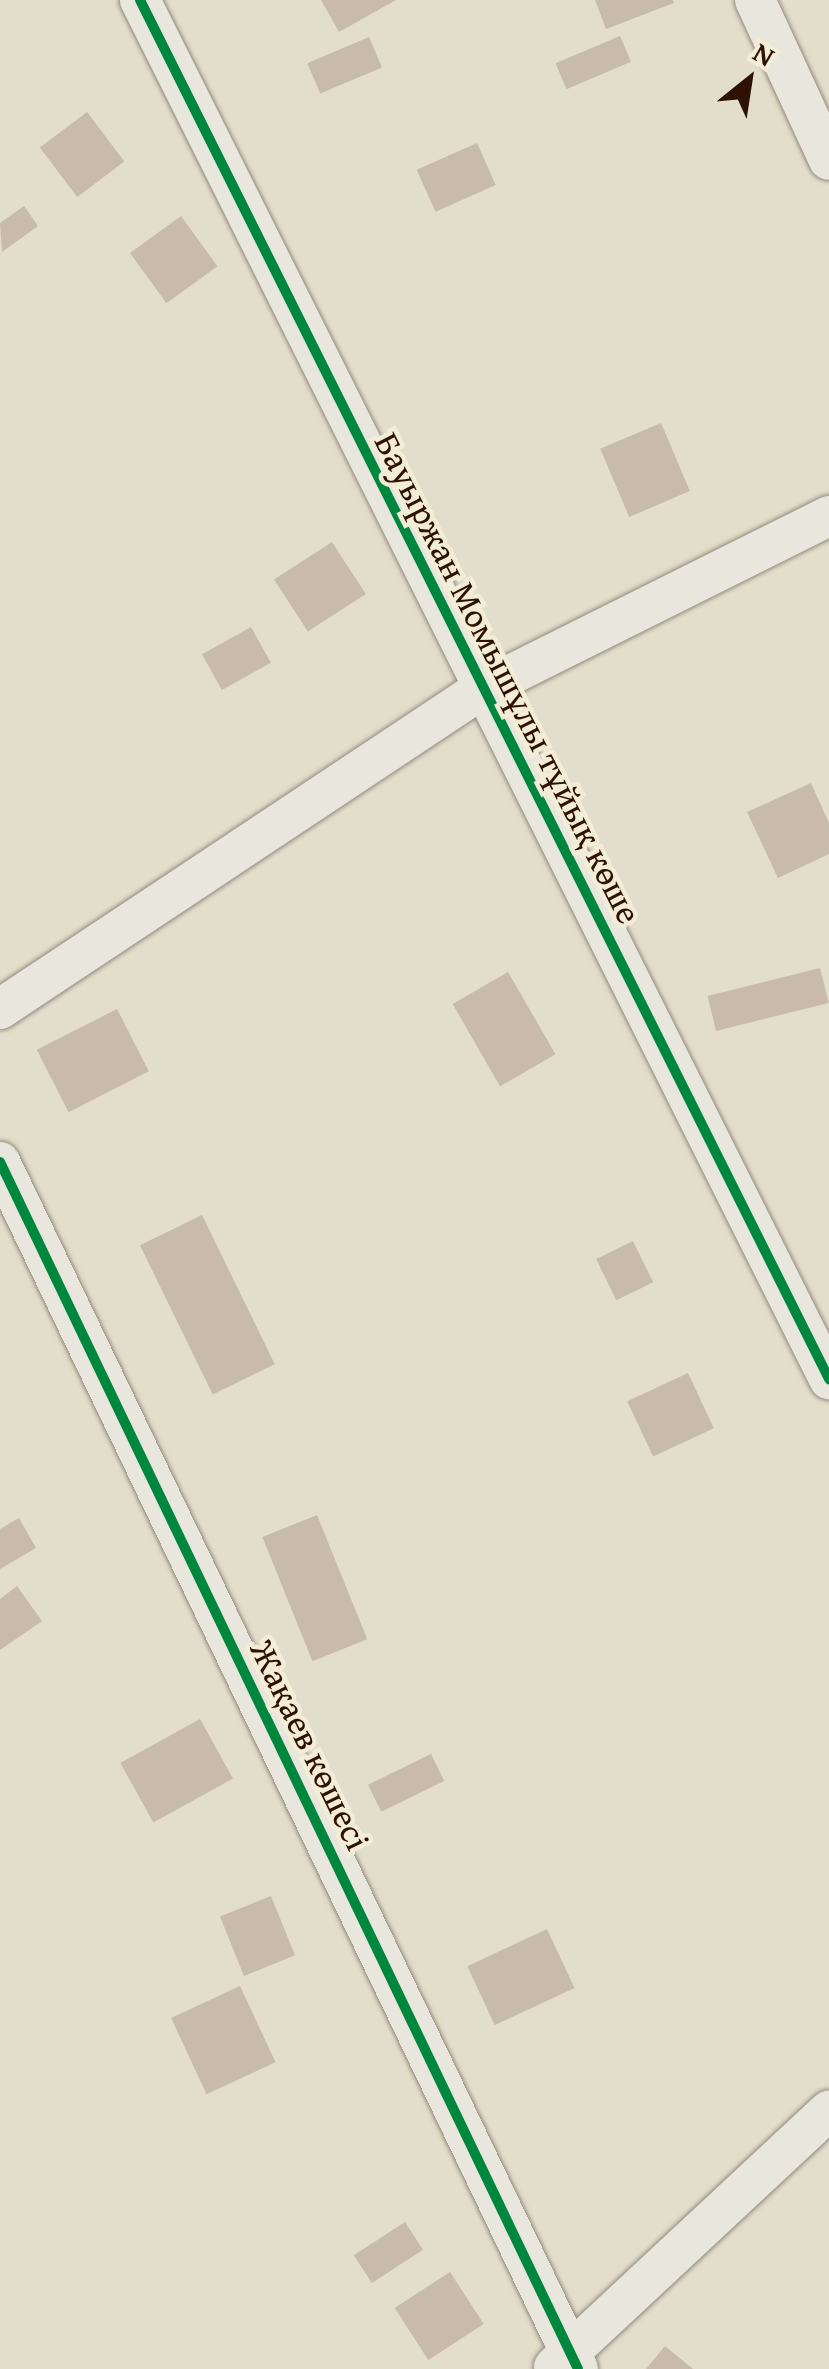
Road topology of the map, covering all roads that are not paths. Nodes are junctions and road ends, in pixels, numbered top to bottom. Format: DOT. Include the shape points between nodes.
graph roads {
  1 [pos="140,0"];
  2 [pos="755,0"];
  3 [pos="829,160"];
  4 [pos="829,516"];
  5 [pos="482,688"];
  6 [pos="0,1009"];
  7 [pos="0,1162"];
  8 [pos="829,1379"];
  9 [pos="829,2111"];
  10 [pos="567,2363"];
  1 -- 5 [label="street, Бауыржан Момышұлы тұйық көше"];
  2 -- 3 [label="street"];
  4 -- 5 [label="street"];
  5 -- 6 [label="street"];
  5 -- 8 [label="street, Бауыржан Момышұлы тұйық көше"];
  7 -- 10 [label="street, Жақаев көшесі"];
  9 -- 10 [label="street"];
}
